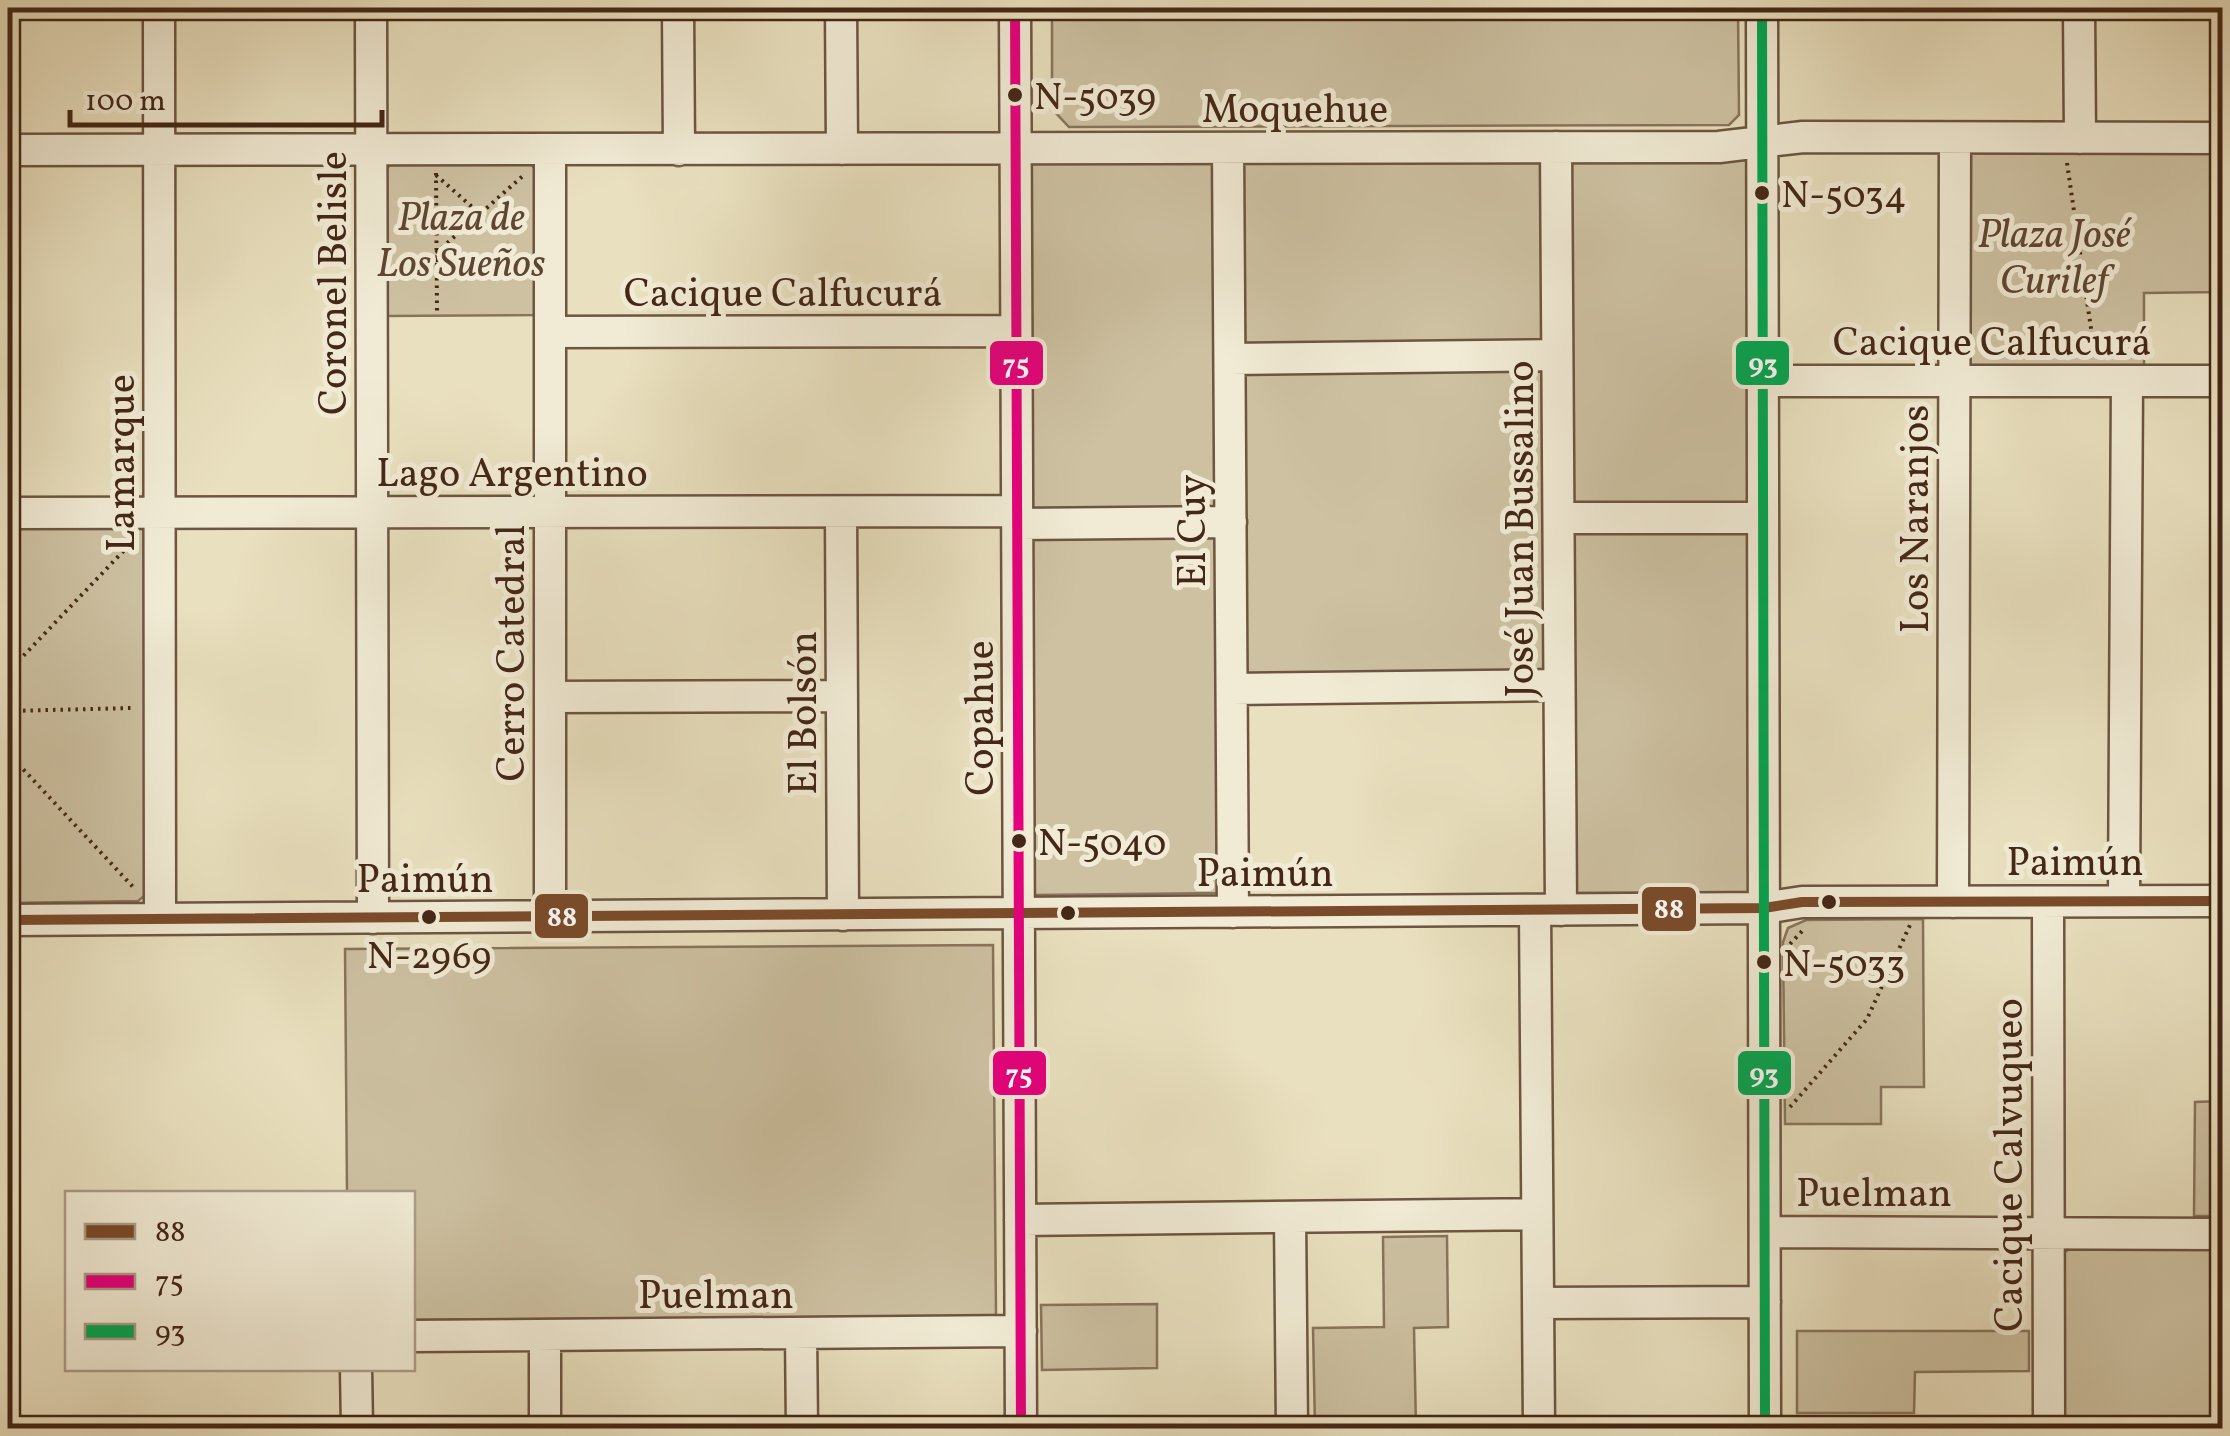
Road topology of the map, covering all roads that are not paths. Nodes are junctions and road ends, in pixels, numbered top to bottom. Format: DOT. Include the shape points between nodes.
graph roads {
  1 [pos="160,8"];
  2 [pos="370,8"];
  3 [pos="678,8"];
  4 [pos="841,8"];
  5 [pos="1015,8"];
  6 [pos="1762,8"];
  7 [pos="2079,8"];
  8 [pos="1955,138"];
  9 [pos="2222,138"];
  10 [pos="1762,142"];
  11 [pos="2072,143"];
  12 [pos="1556,147"];
  13 [pos="1228,148"];
  14 [pos="1016,149"];
  15 [pos="8,150"];
  16 [pos="160,150"];
  17 [pos="371,150"];
  18 [pos="679,150"];
  19 [pos="842,150"];
  20 [pos="534,165"];
  21 [pos="1016,331"];
  22 [pos="550,332"];
  23 [pos="1558,354"];
  24 [pos="1230,359"];
  25 [pos="2127,380"];
  26 [pos="2222,380"];
  27 [pos="1762,381"];
  28 [pos="1954,381"];
  29 [pos="372,512"];
  30 [pos="550,512"];
  31 [pos="841,512"];
  32 [pos="8,513"];
  33 [pos="1018,518"];
  34 [pos="1558,518"];
  35 [pos="1763,518"];
  36 [pos="1231,522"];
  37 [pos="150,523"];
  38 [pos="1560,685"];
  39 [pos="1232,689"];
  40 [pos="842,696"];
  41 [pos="550,697"];
  42 [pos="2124,901"];
  43 [pos="2222,901"];
  44 [pos="1953,902"];
  45 [pos="2048,902"];
  46 [pos="1764,908"];
  47 [pos="1548,910"];
  48 [pos="1233,912"];
  49 [pos="1020,914"];
  50 [pos="842,915"];
  51 [pos="550,917"];
  52 [pos="374,918"];
  53 [pos="160,919"];
  54 [pos="8,920"];
  55 [pos="1537,1214"];
  56 [pos="1290,1217"];
  57 [pos="1020,1220"];
  58 [pos="1765,1232"];
  59 [pos="2048,1233"];
  60 [pos="2222,1234"];
  61 [pos="1765,1302"];
  62 [pos="1538,1303"];
  63 [pos="1021,1332"];
  64 [pos="801,1333"];
  65 [pos="545,1335"];
  66 [pos="415,1336"];
  67 [pos="356,1371"];
  68 [pos="356,1428"];
  69 [pos="545,1428"];
  70 [pos="802,1428"];
  71 [pos="1021,1428"];
  72 [pos="1292,1428"];
  73 [pos="1539,1428"];
  74 [pos="1765,1428"];
  75 [pos="2048,1428"];
  1 -- 16 [label="street, Lamarque"];
  2 -- 17 [label="street, Coronel Belisle"];
  3 -- 18 [label="street"];
  4 -- 19 [label="street"];
  5 -- 14 [label="street, Copahue"];
  6 -- 10 [label="street"];
  7 -- 11 [label="street"];
  8 -- 10 [label="street, Moquehue"];
  8 -- 11 [label="street, Moquehue"];
  8 -- 28 [label="street, Los Naranjos"];
  9 -- 11 [label="street, Moquehue"];
  10 -- 12 [label="street, Moquehue"];
  10 -- 27 [label="street"];
  12 -- 13 [label="street, Moquehue"];
  12 -- 23 [label="street, José Juan Bussalino"];
  13 -- 14 [label="street, Moquehue"];
  13 -- 24 [label="street, El Cuy"];
  14 -- 19 [label="street, Moquehue"];
  14 -- 21 [label="street, Copahue"];
  15 -- 16 [label="street, Moquehue"];
  16 -- 17 [label="street, Moquehue"];
  16 -- 37 [label="street, Lamarque"];
  17 -- 20 [label="street, Moquehue"];
  17 -- 29 [label="street, Coronel Belisle"];
  18 -- 19 [label="street, Moquehue"];
  18 -- 20 [label="street, Moquehue"];
  20 -- 22 [label="street, Cerro Catedral"];
  21 -- 22 [label="street, Cacique Calfucurá"];
  21 -- 33 [label="street, Copahue"];
  22 -- 30 [label="street, Cerro Catedral"];
  23 -- 24 [label="street"];
  23 -- 34 [label="street, José Juan Bussalino"];
  24 -- 36 [label="street, El Cuy"];
  25 -- 26 [label="street, Cacique Calfucurá"];
  25 -- 28 [label="street, Cacique Calfucurá"];
  25 -- 42 [label="street"];
  27 -- 28 [label="street, Cacique Calfucurá"];
  27 -- 35 [label="street"];
  28 -- 44 [label="street, Los Naranjos"];
  29 -- 30 [label="street, Lago Argentino"];
  29 -- 37 [label="street, Lago Argentino"];
  29 -- 52 [label="street, Coronel Belisle"];
  30 -- 31 [label="street, Lago Argentino"];
  30 -- 41 [label="street, Cerro Catedral"];
  31 -- 33 [label="street, Lago Argentino"];
  31 -- 40 [label="street, El Bolsón"];
  32 -- 37 [label="street, Lago Argentino"];
  33 -- 36 [label="street, Lago Argentino"];
  33 -- 49 [label="street, Copahue"];
  34 -- 35 [label="street"];
  34 -- 38 [label="street, José Juan Bussalino"];
  35 -- 46 [label="street"];
  36 -- 39 [label="street, El Cuy"];
  37 -- 53 [label="street, Lamarque"];
  38 -- 39 [label="street"];
  38 -- 47 [label="street, José Juan Bussalino"];
  39 -- 48 [label="street, El Cuy"];
  40 -- 41 [label="street"];
  40 -- 50 [label="street, El Bolsón"];
  41 -- 51 [label="street, Cerro Catedral"];
  42 -- 43 [label="street, Paimún"];
  42 -- 45 [label="street, Paimún"];
  44 -- 45 [label="street, Paimún"];
  44 -- 46 [label="street, Paimún"];
  45 -- 59 [label="street, Cacique Calvuqueo"];
  46 -- 47 [label="street, Paimún"];
  46 -- 58 [label="street"];
  47 -- 48 [label="street, Paimún"];
  47 -- 55 [label="street, José Juan Bussalino"];
  48 -- 49 [label="street, Paimún"];
  49 -- 50 [label="street, Paimún"];
  49 -- 57 [label="street, Copahue"];
  50 -- 51 [label="street, Paimún"];
  51 -- 52 [label="street, Paimún"];
  52 -- 53 [label="street, Paimún"];
  53 -- 54 [label="street, Paimún"];
  55 -- 56 [label="street"];
  55 -- 62 [label="street, José Juan Bussalino"];
  56 -- 57 [label="street"];
  56 -- 72 [label="street"];
  57 -- 63 [label="street, Copahue"];
  58 -- 59 [label="street, Puelman"];
  58 -- 61 [label="street"];
  59 -- 60 [label="street, Puelman"];
  59 -- 75 [label="street, Cacique Calvuqueo"];
  61 -- 62 [label="street"];
  61 -- 74 [label="street"];
  62 -- 73 [label="street, José Juan Bussalino"];
  63 -- 64 [label="street, Puelman"];
  63 -- 71 [label="street, Copahue"];
  64 -- 65 [label="street, Puelman"];
  64 -- 70 [label="street"];
  65 -- 66 [label="street, Puelman"];
  65 -- 69 [label="street"];
  67 -- 68 [label="street"];
}
